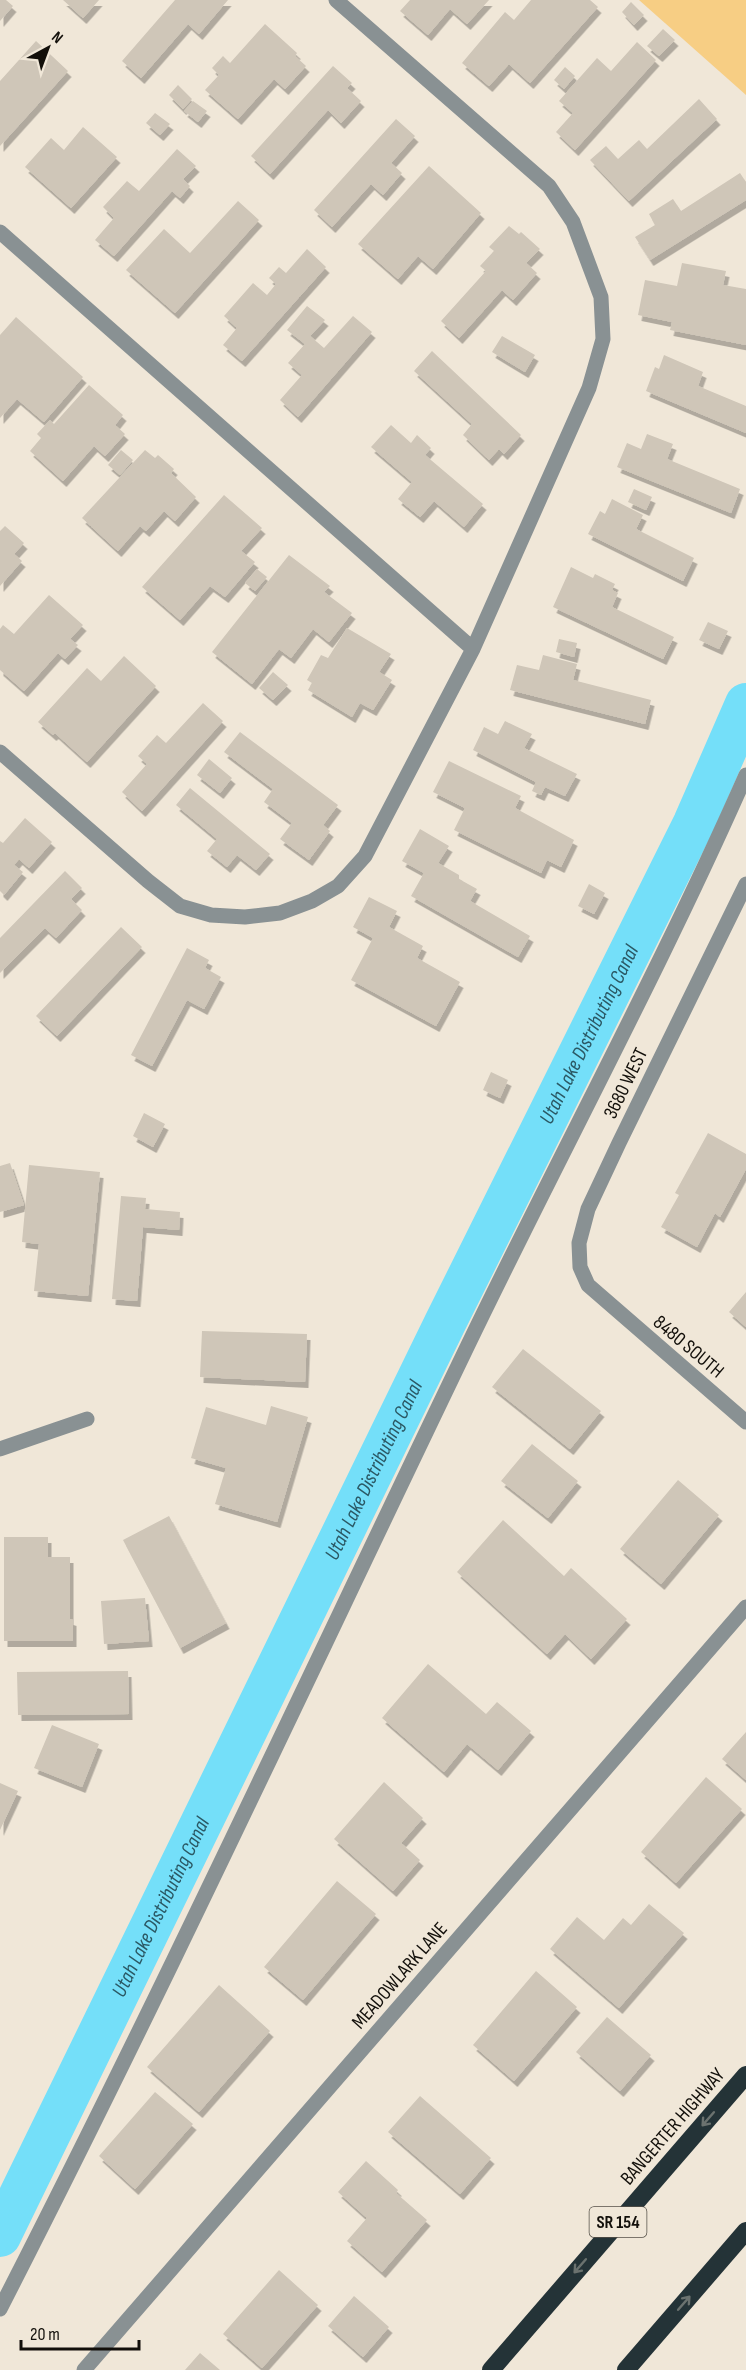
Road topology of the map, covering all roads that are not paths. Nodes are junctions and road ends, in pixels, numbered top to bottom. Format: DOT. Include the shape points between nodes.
graph roads {
  1 [pos="336,0"];
  2 [pos="0,232"];
  3 [pos="473,649"];
  4 [pos="0,752"];
  5 [pos="746,775"];
  6 [pos="746,884"];
  7 [pos="604,1301"];
  8 [pos="87,1419"];
  9 [pos="746,1422"];
  10 [pos="0,1449"];
  11 [pos="746,1607"];
  12 [pos="746,2075"];
  13 [pos="746,2231"];
  14 [pos="0,2309"];
  15 [pos="84,2370"];
  16 [pos="491,2370"];
  17 [pos="626,2370"];
  1 -- 3 [label="street" via="549,186 573,222 601,297 603,339 589,388"];
  2 -- 3 [label="street"];
  3 -- 4 [label="street" via="365,856 339,886 280,914 211,915 180,906"];
  5 -- 14 [label="street" via="707,864 480,1321 77,2158"];
  6 -- 7 [label="street, 3680 WEST" via="588,1209 579,1244 580,1267 588,1285"];
  7 -- 9 [label="street, 8480 SOUTH"];
  8 -- 10 [label="street"];
  11 -- 15 [label="street, MEADOWLARK LANE"];
  12 -- 16 [label="highway, BANGERTER HIGHWAY / SR 154, one-way"];
  17 -- 13 [label="highway, one-way"];
}
